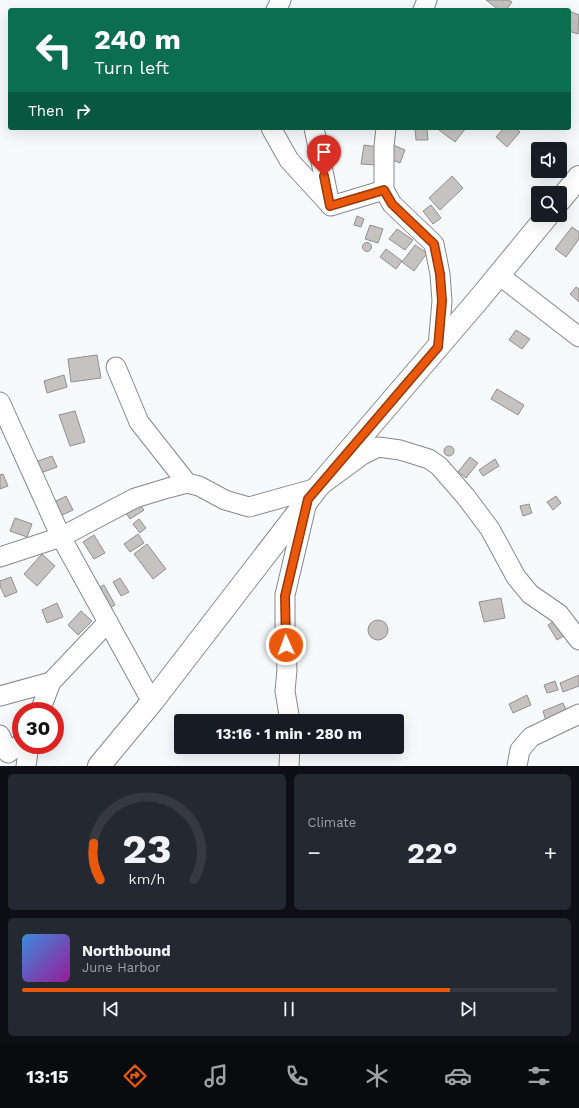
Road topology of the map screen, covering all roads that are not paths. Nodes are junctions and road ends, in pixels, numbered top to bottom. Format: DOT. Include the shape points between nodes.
graph roads {
  1 [pos="272,130"];
  2 [pos="314,130"];
  3 [pos="386,130"];
  4 [pos="579,177"];
  5 [pos="384,190"];
  6 [pos="567,192"];
  7 [pos="330,206"];
  8 [pos="542,222"];
  9 [pos="499,274"];
  10 [pos="579,337"];
  11 [pos="438,347"];
  12 [pos="116,366"];
  13 [pos="0,402"];
  14 [pos="9,436"];
  15 [pos="187,483"];
  16 [pos="312,494"];
  17 [pos="60,538"];
  18 [pos="0,558"];
  19 [pos="108,622"];
  20 [pos="579,640"];
  21 [pos="52,682"];
  22 [pos="0,696"];
  23 [pos="44,702"];
  24 [pos="152,702"];
  25 [pos="289,714"];
  26 [pos="579,714"];
  27 [pos="0,735"];
  28 [pos="12,750"];
  29 [pos="28,754"];
  30 [pos="290,754"];
  31 [pos="26,766"];
  32 [pos="100,766"];
  33 [pos="289,766"];
  34 [pos="516,766"];
  1 -- 7 [label="street" via="289,160"];
  2 -- 7 [label="street"];
  3 -- 5 [label="street"];
  4 -- 6 [label="main road"];
  5 -- 7 [label="street"];
  5 -- 11 [label="street" via="392,204 434,244 442,301"];
  8 -- 9 [label="main road"];
  9 -- 10 [label="street"];
  9 -- 11 [label="main road"];
  11 -- 16 [label="main road"];
  12 -- 15 [label="street" via="139,422"];
  13 -- 14 [label="street"];
  14 -- 17 [label="street"];
  15 -- 16 [label="street" via="225,500 250,507"];
  15 -- 17 [label="street" via="135,498"];
  16 -- 20 [label="street" via="362,454 378,447 400,450 429,459 439,466 485,522 516,577 530,594 559,614"];
  16 -- 24 [label="main road"];
  16 -- 25 [label="street" via="285,596 285,691"];
  17 -- 18 [label="street"];
  17 -- 19 [label="street"];
  19 -- 21 [label="street"];
  19 -- 24 [label="street"];
  21 -- 22 [label="street"];
  21 -- 23 [label="street"];
  24 -- 32 [label="main road"];
  26 -- 34 [label="street" via="530,737 520,750"];
  27 -- 28 [label="street" via="8,753"];
  29 -- 31 [label="street"];
  30 -- 33 [label="street"];
}
